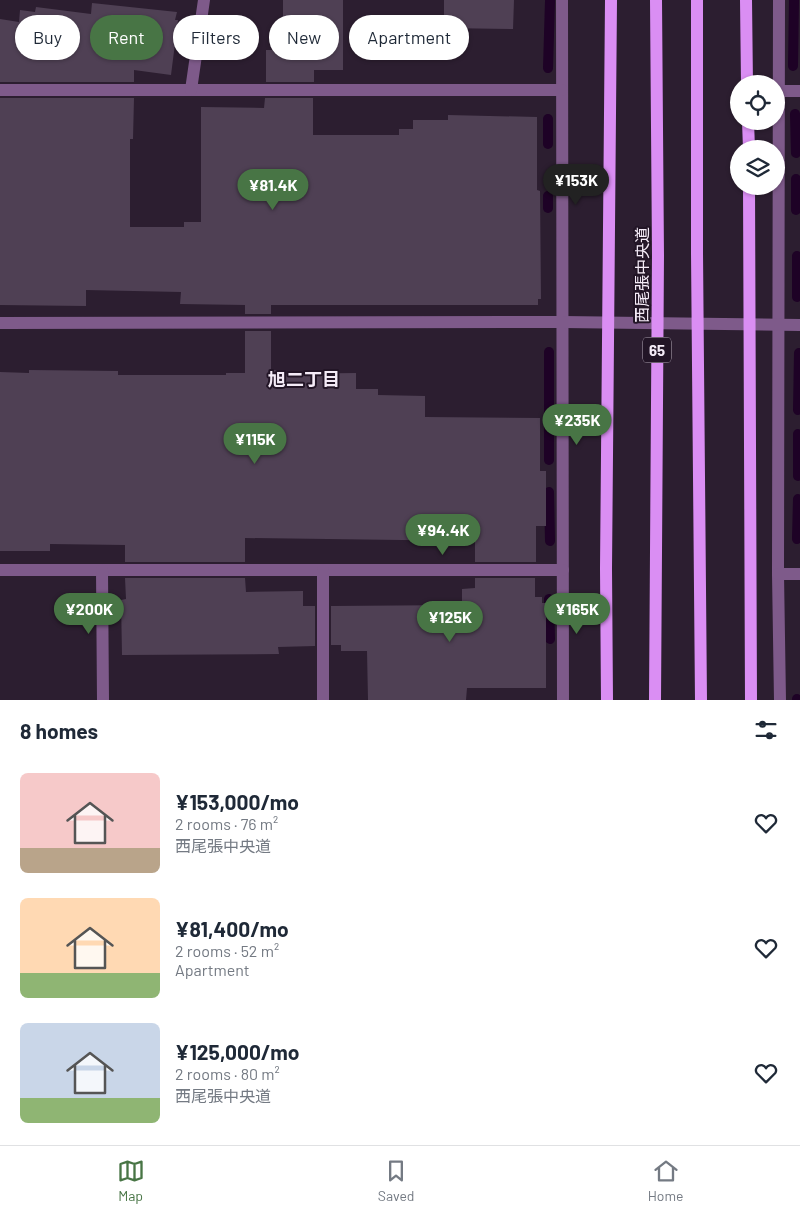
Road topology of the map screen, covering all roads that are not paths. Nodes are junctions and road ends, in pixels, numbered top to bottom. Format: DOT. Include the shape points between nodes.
graph roads {
  1 [pos="204,0"];
  2 [pos="562,0"];
  3 [pos="611,0"];
  4 [pos="656,0"];
  5 [pos="697,0"];
  6 [pos="746,0"];
  7 [pos="780,0"];
  8 [pos="747,75"];
  9 [pos="779,75"];
  10 [pos="0,90"];
  11 [pos="191,90"];
  12 [pos="562,90"];
  13 [pos="785,91"];
  14 [pos="800,91"];
  15 [pos="779,130"];
  16 [pos="749,195"];
  17 [pos="562,322"];
  18 [pos="0,323"];
  19 [pos="779,325"];
  20 [pos="800,325"];
  21 [pos="0,570"];
  22 [pos="102,570"];
  23 [pos="323,570"];
  24 [pos="563,570"];
  25 [pos="778,574"];
  26 [pos="800,574"];
  27 [pos="103,700"];
  28 [pos="323,700"];
  29 [pos="563,700"];
  30 [pos="607,700"];
  31 [pos="655,700"];
  32 [pos="701,700"];
  33 [pos="751,700"];
  34 [pos="780,700"];
  1 -- 11 [label="street"];
  2 -- 12 [label="street"];
  3 -- 30 [label="main road"];
  4 -- 31 [label="main road, 西尾張中央道 / 65"];
  5 -- 32 [label="main road"];
  6 -- 8 [label="main road"];
  7 -- 9 [label="street"];
  10 -- 11 [label="street"];
  11 -- 12 [label="street"];
  12 -- 17 [label="street"];
  13 -- 14 [label="street"];
  15 -- 19 [label="street"];
  16 -- 33 [label="main road"];
  17 -- 18 [label="street"];
  17 -- 19 [label="street"];
  17 -- 24 [label="street"];
  19 -- 20 [label="street"];
  19 -- 25 [label="street"];
  21 -- 22 [label="street"];
  22 -- 23 [label="street"];
  22 -- 27 [label="street"];
  23 -- 24 [label="street"];
  23 -- 28 [label="street"];
  24 -- 29 [label="street"];
  25 -- 26 [label="street"];
  25 -- 34 [label="street"];
}
